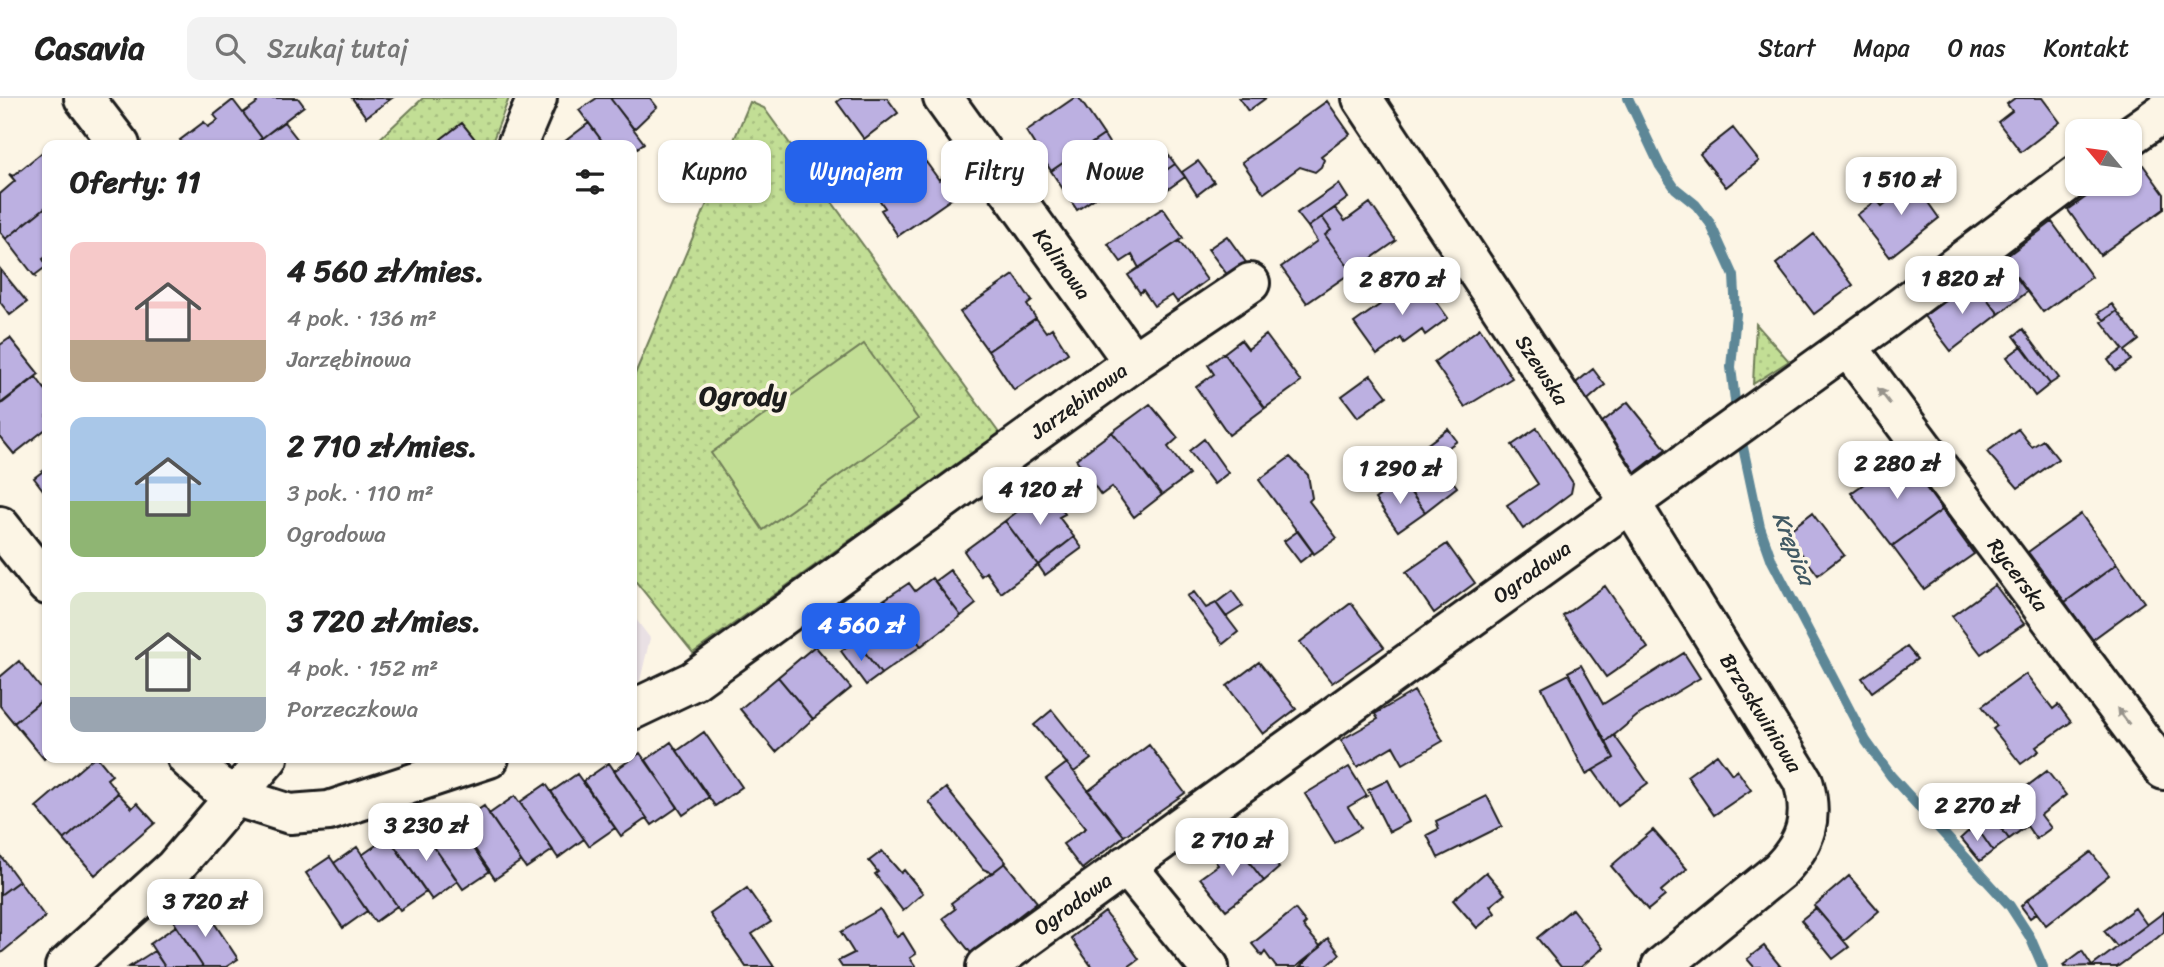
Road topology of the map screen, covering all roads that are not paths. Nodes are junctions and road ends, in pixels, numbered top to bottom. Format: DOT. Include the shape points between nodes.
graph roads {
  1 [pos="84,98"];
  2 [pos="537,98"];
  3 [pos="943,98"];
  4 [pos="1362,98"];
  5 [pos="2164,112"];
  6 [pos="2142,128"];
  7 [pos="116,140"];
  8 [pos="519,140"];
  9 [pos="2065,184"];
  10 [pos="1250,283"];
  11 [pos="1847,346"];
  12 [pos="1133,362"];
  13 [pos="1630,502"];
  14 [pos="0,526"];
  15 [pos="42,579"];
  16 [pos="637,708"];
  17 [pos="192,763"];
  18 [pos="264,763"];
  19 [pos="474,763"];
  20 [pos="2164,770"];
  21 [pos="237,797"];
  22 [pos="1126,865"];
  23 [pos="65,967"];
  24 [pos="986,967"];
  25 [pos="1209,967"];
  26 [pos="1661,967"];
  1 -- 7 [label="street"];
  2 -- 8 [label="street"];
  3 -- 12 [label="street, Kalinowa"];
  4 -- 13 [label="street, Szewska"];
  5 -- 6 [label="street"];
  9 -- 11 [label="street, Ogrodowa"];
  10 -- 12 [label="street, Jarzębinowa"];
  11 -- 13 [label="street, Ogrodowa"];
  20 -- 11 [label="street, Rycerska, one-way"];
  12 -- 16 [label="street, Jarzębinowa" via="693,681"];
  13 -- 22 [label="street, Ogrodowa"];
  13 -- 26 [label="street, Brzoskwiniowa" via="1792,760 1809,801 1809,821 1795,855"];
  14 -- 15 [label="street"];
  17 -- 21 [label="street"];
  18 -- 21 [label="street"];
  19 -- 21 [label="street" via="329,811 290,814"];
  21 -- 23 [label="street" via="174,868"];
  22 -- 24 [label="street, Ogrodowa"];
  22 -- 25 [label="street"];
}
